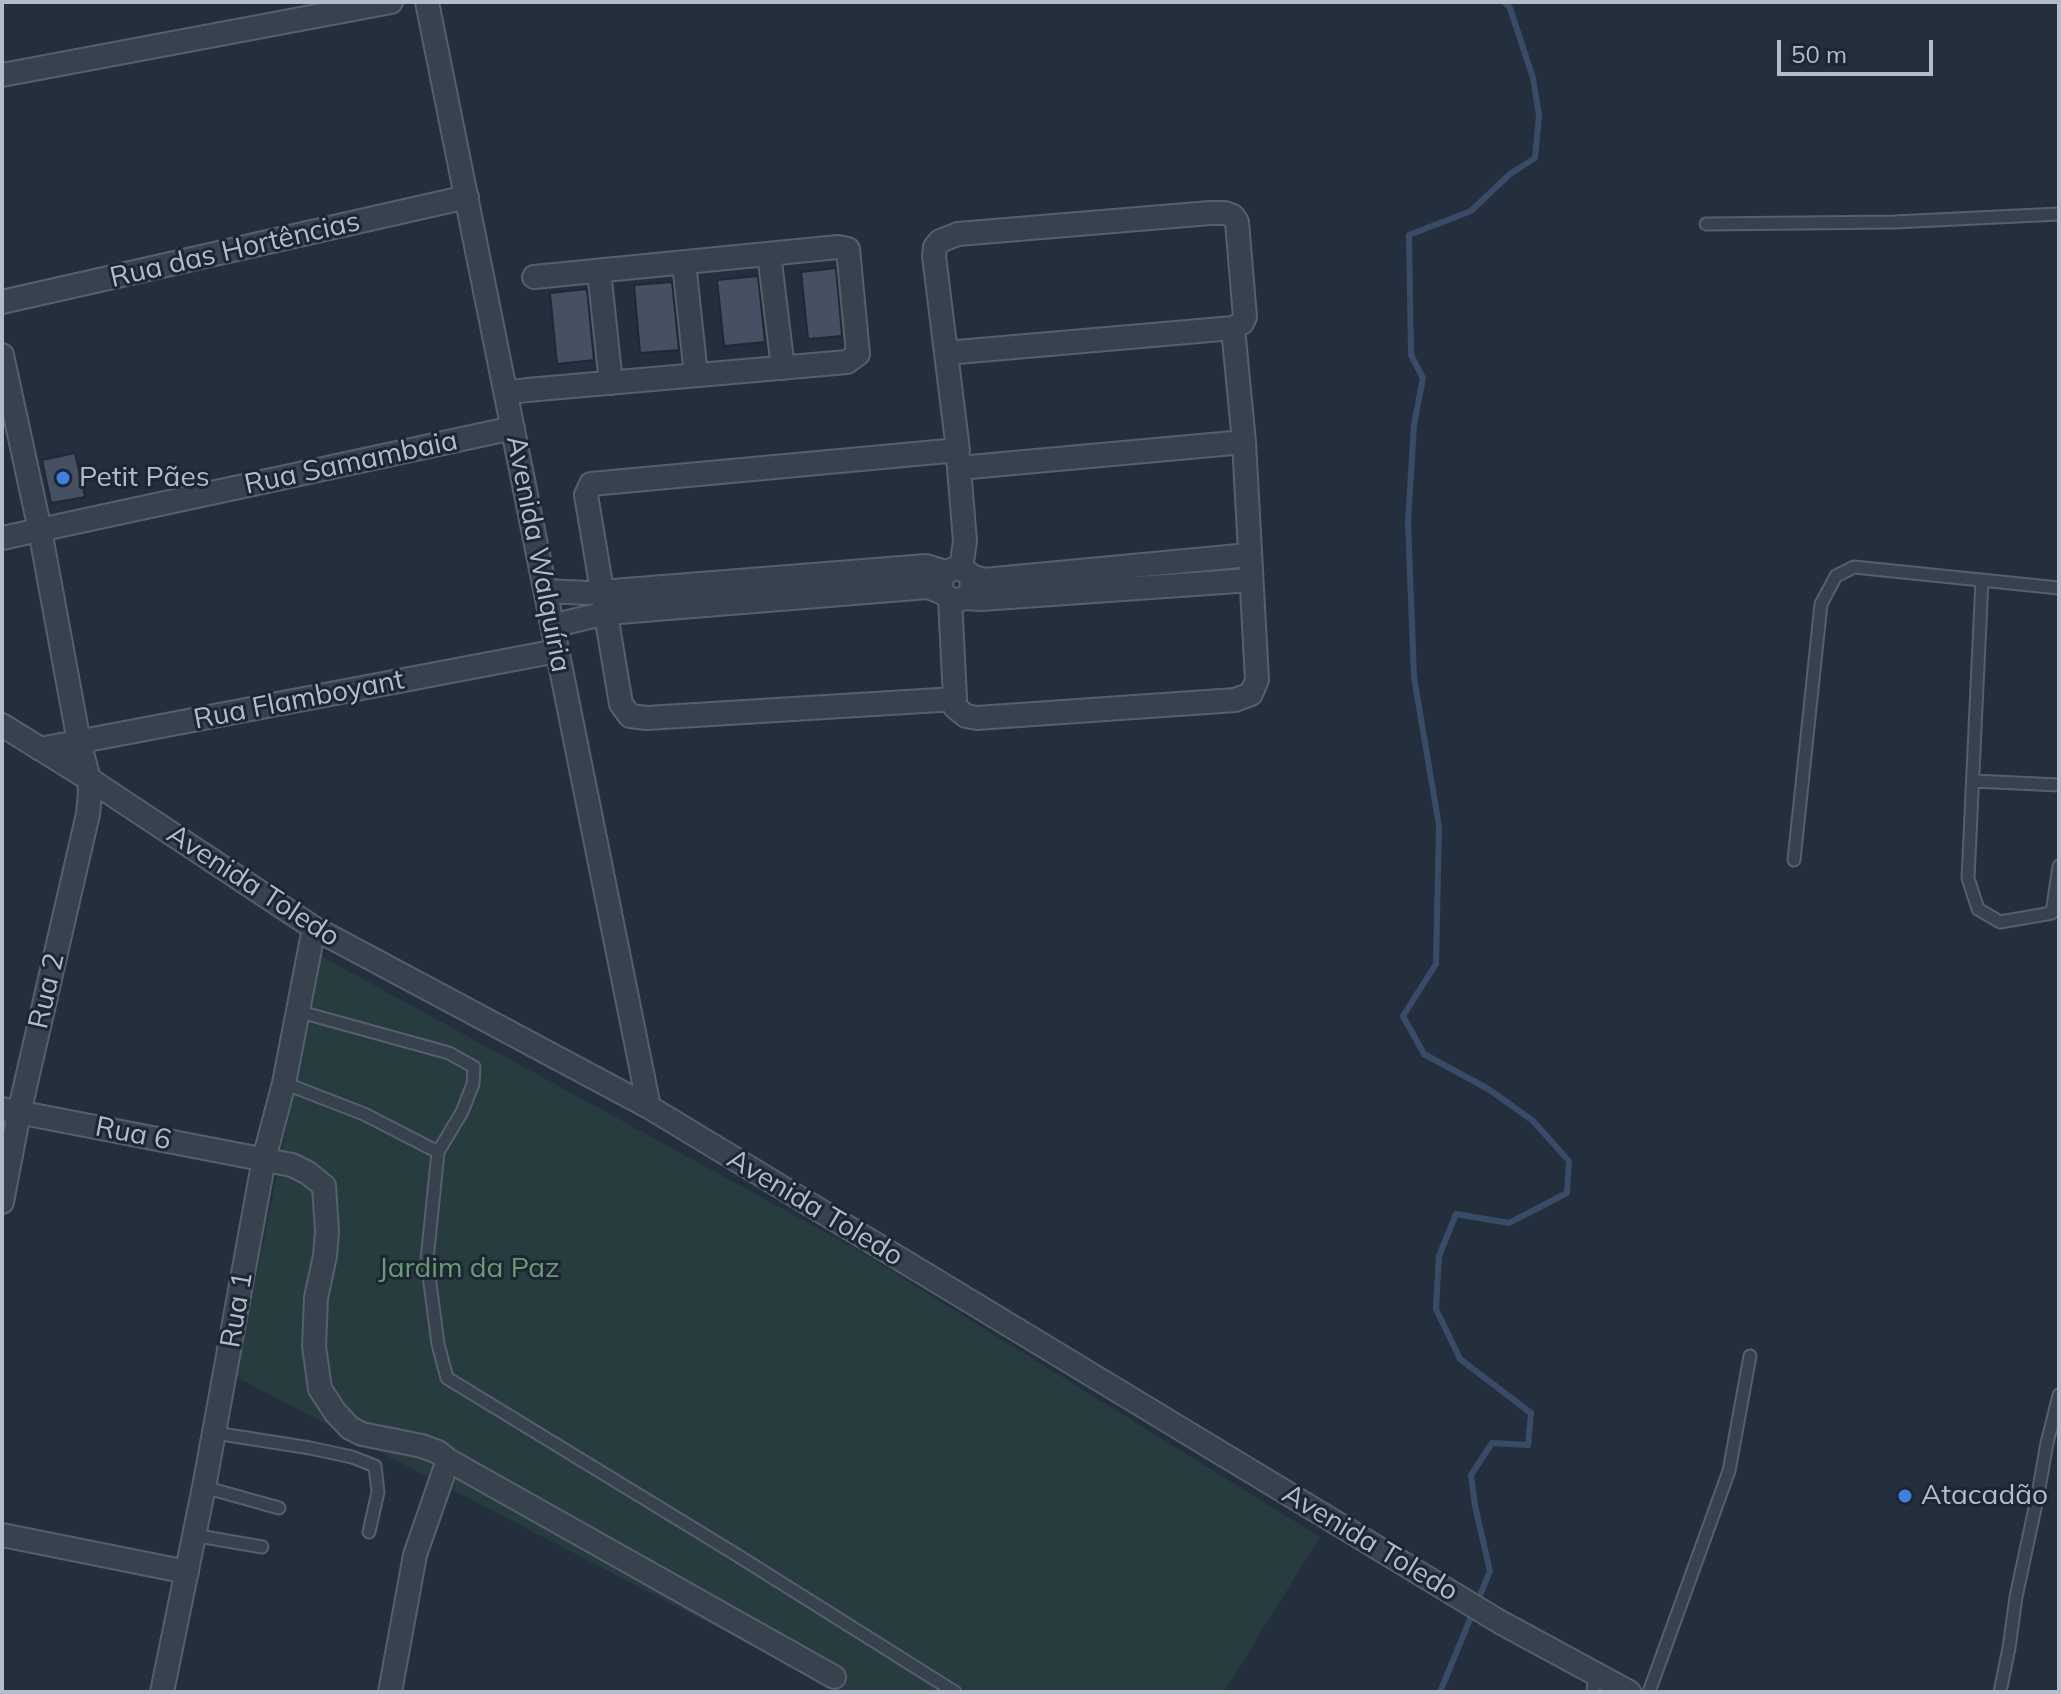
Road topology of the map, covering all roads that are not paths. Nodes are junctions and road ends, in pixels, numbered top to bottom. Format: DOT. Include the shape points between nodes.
graph roads {
  1 [pos="391,2"];
  2 [pos="427,2"];
  3 [pos="2,75"];
  4 [pos="467,197"];
  5 [pos="2059,214"];
  6 [pos="1706,224"];
  7 [pos="769,254"];
  8 [pos="684,263"];
  9 [pos="599,271"];
  10 [pos="534,277"];
  11 [pos="2,302"];
  12 [pos="1233,328"];
  13 [pos="946,353"];
  14 [pos="2,355"];
  15 [pos="783,368"];
  16 [pos="696,375"];
  17 [pos="611,383"];
  18 [pos="506,393"];
  19 [pos="513,428"];
  20 [pos="1244,442"];
  21 [pos="958,459"];
  22 [pos="40,530"];
  23 [pos="2,538"];
  24 [pos="1249,555"];
  25 [pos="1251,580"];
  26 [pos="1982,580"];
  27 [pos="956,585"];
  28 [pos="2059,588"];
  29 [pos="546,591"];
  30 [pos="605,602"];
  31 [pos="555,640"];
  32 [pos="955,699"];
  33 [pos="2,725"];
  34 [pos="79,742"];
  35 [pos="40,749"];
  36 [pos="89,779"];
  37 [pos="1973,781"];
  38 [pos="2059,785"];
  39 [pos="1794,860"];
  40 [pos="2059,866"];
  41 [pos="314,928"];
  42 [pos="297,1011"];
  43 [pos="284,1083"];
  44 [pos="649,1107"];
  45 [pos="10,1111"];
  46 [pos="438,1152"];
  47 [pos="264,1159"];
  48 [pos="2,1202"];
  49 [pos="1750,1356"];
  50 [pos="2059,1395"];
  51 [pos="215,1433"];
  52 [pos="448,1460"];
  53 [pos="204,1487"];
  54 [pos="279,1508"];
  55 [pos="369,1532"];
  56 [pos="2,1535"];
  57 [pos="193,1535"];
  58 [pos="262,1547"];
  59 [pos="187,1572"];
  60 [pos="834,1677"];
  61 [pos="1594,1683"];
  62 [pos="162,1692"];
  63 [pos="390,1692"];
  64 [pos="955,1692"];
  65 [pos="1629,1692"];
  66 [pos="1649,1692"];
  67 [pos="2000,1692"];
  1 -- 3 [label="street"];
  2 -- 4 [label="street, Avenida Walquíria"];
  4 -- 11 [label="street, Rua das Hortências"];
  4 -- 18 [label="street, Avenida Walquíria"];
  5 -- 6 [label="lane"];
  7 -- 8 [label="street"];
  7 -- 15 [label="street"];
  7 -- 15 [label="street" via="848,249 858,354 847,362"];
  8 -- 9 [label="street"];
  8 -- 16 [label="street"];
  9 -- 10 [label="street"];
  9 -- 17 [label="street"];
  12 -- 13 [label="street"];
  12 -- 13 [label="street" via="1245,317 1237,222 1225,213 958,234 940,241 934,256"];
  12 -- 20 [label="street"];
  13 -- 21 [label="street"];
  14 -- 22 [label="street, Rua 2"];
  15 -- 16 [label="street"];
  16 -- 17 [label="street"];
  17 -- 18 [label="street"];
  18 -- 19 [label="street, Avenida Walquíria"];
  19 -- 22 [label="street, Rua Samambaia"];
  19 -- 29 [label="street, Avenida Walquíria"];
  20 -- 21 [label="street"];
  20 -- 24 [label="street"];
  21 -- 27 [label="street" via="965,541"];
  21 -- 30 [label="street" via="591,484 586,495"];
  22 -- 23 [label="street, Rua Samambaia"];
  22 -- 34 [label="street, Rua 2"];
  24 -- 25 [label="street"];
  24 -- 27 [label="street"];
  25 -- 27 [label="street" via="981,599"];
  25 -- 32 [label="street" via="1257,680 1245,698 977,718 955,707"];
  26 -- 28 [label="lane"];
  26 -- 37 [label="lane"];
  26 -- 39 [label="lane" via="1854,567 1836,576 1821,604"];
  27 -- 30 [label="street" via="926,566"];
  27 -- 32 [label="street"];
  29 -- 30 [label="street"];
  29 -- 31 [label="street, Avenida Walquíria"];
  30 -- 31 [label="street, Rua Flamboyant" via="568,622"];
  30 -- 32 [label="street" via="621,704 630,716"];
  31 -- 34 [label="street, Rua Flamboyant"];
  31 -- 44 [label="street, Avenida Walquíria"];
  33 -- 35 [label="street, Avenida Toledo"];
  34 -- 35 [label="street, Rua Flamboyant"];
  34 -- 36 [label="street, Rua 2"];
  35 -- 36 [label="street, Avenida Toledo"];
  36 -- 41 [label="street, Avenida Toledo"];
  36 -- 45 [label="street, Rua 2" via="88,814"];
  37 -- 38 [label="lane"];
  37 -- 40 [label="lane" via="1968,878 1978,909 2000,922 2052,913"];
  41 -- 42 [label="street, Rua 1"];
  41 -- 44 [label="street, Avenida Toledo"];
  42 -- 43 [label="street, Rua 1"];
  42 -- 46 [label="lane" via="449,1053 474,1067 462,1112"];
  43 -- 46 [label="lane" via="364,1114"];
  43 -- 47 [label="street, Rua 1"];
  44 -- 61 [label="street, Avenida Toledo"];
  45 -- 47 [label="street, Rua 6"];
  45 -- 48 [label="street, Rua 2"];
  46 -- 64 [label="lane" via="427,1260 447,1378"];
  47 -- 51 [label="street, Rua 1"];
  47 -- 52 [label="street, Rua 6" via="292,1165 324,1186 327,1231 314,1346 320,1389 350,1428 422,1446"];
  49 -- 66 [label="lane" via="1729,1471"];
  50 -- 67 [label="lane"];
  51 -- 53 [label="street, Rua 1"];
  51 -- 55 [label="lane" via="324,1451 375,1466 378,1492"];
  52 -- 60 [label="street"];
  52 -- 63 [label="street" via="415,1555"];
  53 -- 54 [label="lane"];
  53 -- 57 [label="street, Rua 1"];
  56 -- 59 [label="street"];
  57 -- 58 [label="lane"];
  57 -- 59 [label="street, Rua 1"];
  59 -- 62 [label="street, Rua 1"];
  61 -- 65 [label="street, Avenida Toledo"];
}
